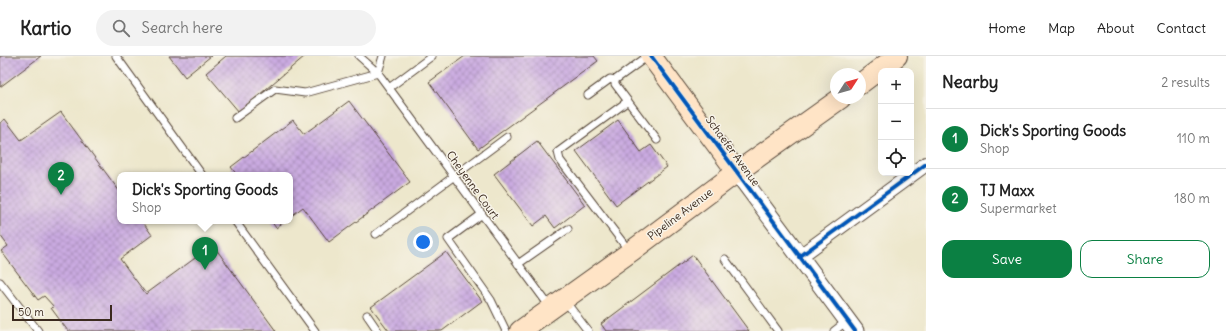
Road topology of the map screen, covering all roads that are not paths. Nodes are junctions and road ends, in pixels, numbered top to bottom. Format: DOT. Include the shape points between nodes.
graph roads {
  1 [pos="116,56"];
  2 [pos="359,56"];
  3 [pos="383,56"];
  4 [pos="432,56"];
  5 [pos="650,56"];
  6 [pos="897,56"];
  7 [pos="378,73"];
  8 [pos="866,79"];
  9 [pos="615,80"];
  10 [pos="389,88"];
  11 [pos="588,95"];
  12 [pos="628,101"];
  13 [pos="833,104"];
  14 [pos="236,118"];
  15 [pos="507,138"];
  16 [pos="657,140"];
  17 [pos="926,164"];
  18 [pos="200,172"];
  19 [pos="737,172"];
  20 [pos="454,176"];
  21 [pos="482,214"];
  22 [pos="237,224"];
  23 [pos="568,229"];
  24 [pos="376,234"];
  25 [pos="630,252"];
  26 [pos="799,257"];
  27 [pos="725,258"];
  28 [pos="518,264"];
  29 [pos="0,282"];
  30 [pos="558,304"];
  31 [pos="367,315"];
  32 [pos="851,326"];
  33 [pos="38,331"];
  34 [pos="315,331"];
  35 [pos="378,331"];
  36 [pos="506,331"];
  37 [pos="520,331"];
  38 [pos="588,331"];
  39 [pos="778,331"];
  40 [pos="834,331"];
  1 -- 18 [label="lane"];
  2 -- 7 [label="lane, Cheyenne Court"];
  3 -- 7 [label="lane"];
  4 -- 10 [label="lane"];
  5 -- 9 [label="lane"];
  5 -- 19 [label="main road, Schaefer Avenue"];
  6 -- 8 [label="main road"];
  7 -- 10 [label="lane, Cheyenne Court"];
  7 -- 14 [label="lane" via="304,93 275,89"];
  9 -- 11 [label="lane" via="610,79"];
  9 -- 12 [label="lane" via="615,84"];
  10 -- 20 [label="lane, Cheyenne Court"];
  12 -- 16 [label="lane"];
  12 -- 25 [label="lane" via="558,152 560,160"];
  13 -- 19 [label="main road, Pipeline Avenue"];
  15 -- 20 [label="lane"];
  17 -- 26 [label="street"];
  19 -- 25 [label="main road, Pipeline Avenue"];
  19 -- 26 [label="street, Schaefer Avenue"];
  20 -- 21 [label="lane, Cheyenne Court"];
  20 -- 24 [label="lane"];
  21 -- 28 [label="lane, Cheyenne Court"];
  21 -- 36 [label="lane" via="448,239 491,300"];
  22 -- 34 [label="lane"];
  23 -- 28 [label="lane"];
  25 -- 30 [label="main road, Pipeline Avenue"];
  26 -- 32 [label="street, Schaefer Avenue"];
  27 -- 39 [label="lane"];
  28 -- 30 [label="lane, Cheyenne Court"];
  29 -- 33 [label="lane"];
  30 -- 37 [label="main road, Pipeline Avenue"];
  30 -- 38 [label="lane, Cheyenne Court"];
  31 -- 35 [label="lane"];
  32 -- 40 [label="lane"];
}
